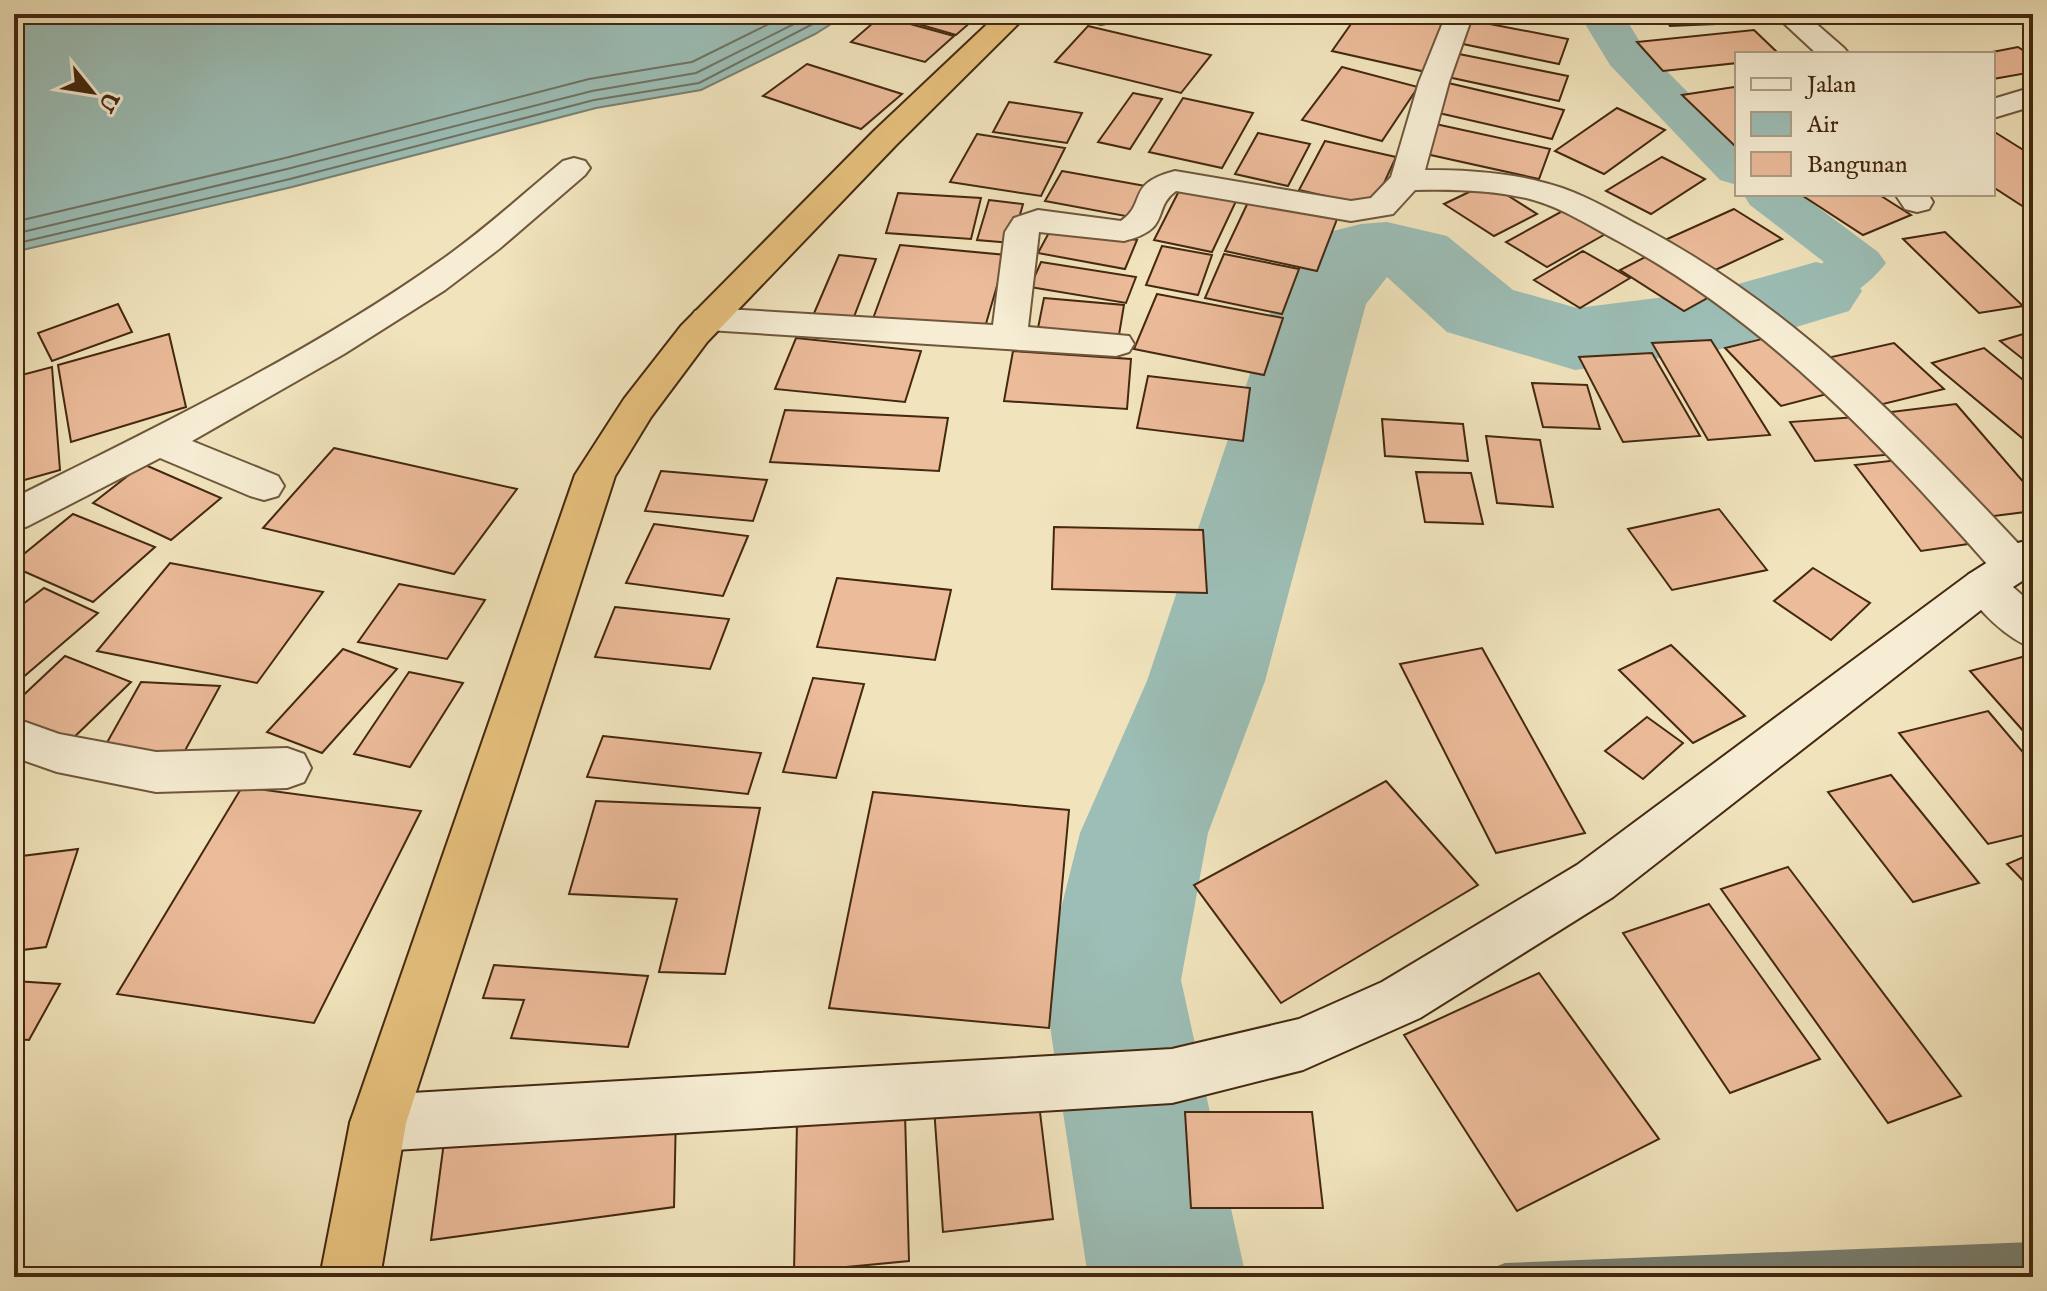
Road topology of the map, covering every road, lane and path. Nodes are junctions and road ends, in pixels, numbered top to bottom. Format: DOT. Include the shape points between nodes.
graph roads {
  1 [pos="1014,14"];
  2 [pos="1460,15"];
  3 [pos="1789,15"];
  4 [pos="1832,52"];
  5 [pos="2033,96"];
  6 [pos="1995,108"];
  7 [pos="574,168"];
  8 [pos="1406,180"];
  9 [pos="708,319"];
  10 [pos="1009,337"];
  11 [pos="1116,344"];
  12 [pos="156,441"];
  13 [pos="264,486"];
  14 [pos="14,516"];
  15 [pos="2010,568"];
  16 [pos="2033,631"];
  17 [pos="14,737"];
  18 [pos="287,768"];
  19 [pos="378,1123"];
  20 [pos="350,1277"];
  1 -- 9 [label="highway"];
  2 -- 8 [label="street"];
  3 -- 4 [label="street"];
  5 -- 6 [label="street"];
  7 -- 12 [label="street" via="435,281 351,334"];
  8 -- 10 [label="street" via="1381,207 1369,211 1175,181 1155,189 1137,229 1038,220 1022,232"];
  8 -- 15 [label="street" via="1489,181 1547,193 1642,238 1749,306 1930,473"];
  9 -- 10 [label="street"];
  9 -- 19 [label="highway" via="637,408 595,475"];
  10 -- 11 [label="street"];
  12 -- 13 [label="street"];
  12 -- 14 [label="street"];
  15 -- 16 [label="street"];
  15 -- 19 [label="street" via="1595,881 1401,1000 1303,1044 1172,1076"];
  17 -- 18 [label="street" via="57,753 156,772"];
  19 -- 20 [label="highway"];
}
